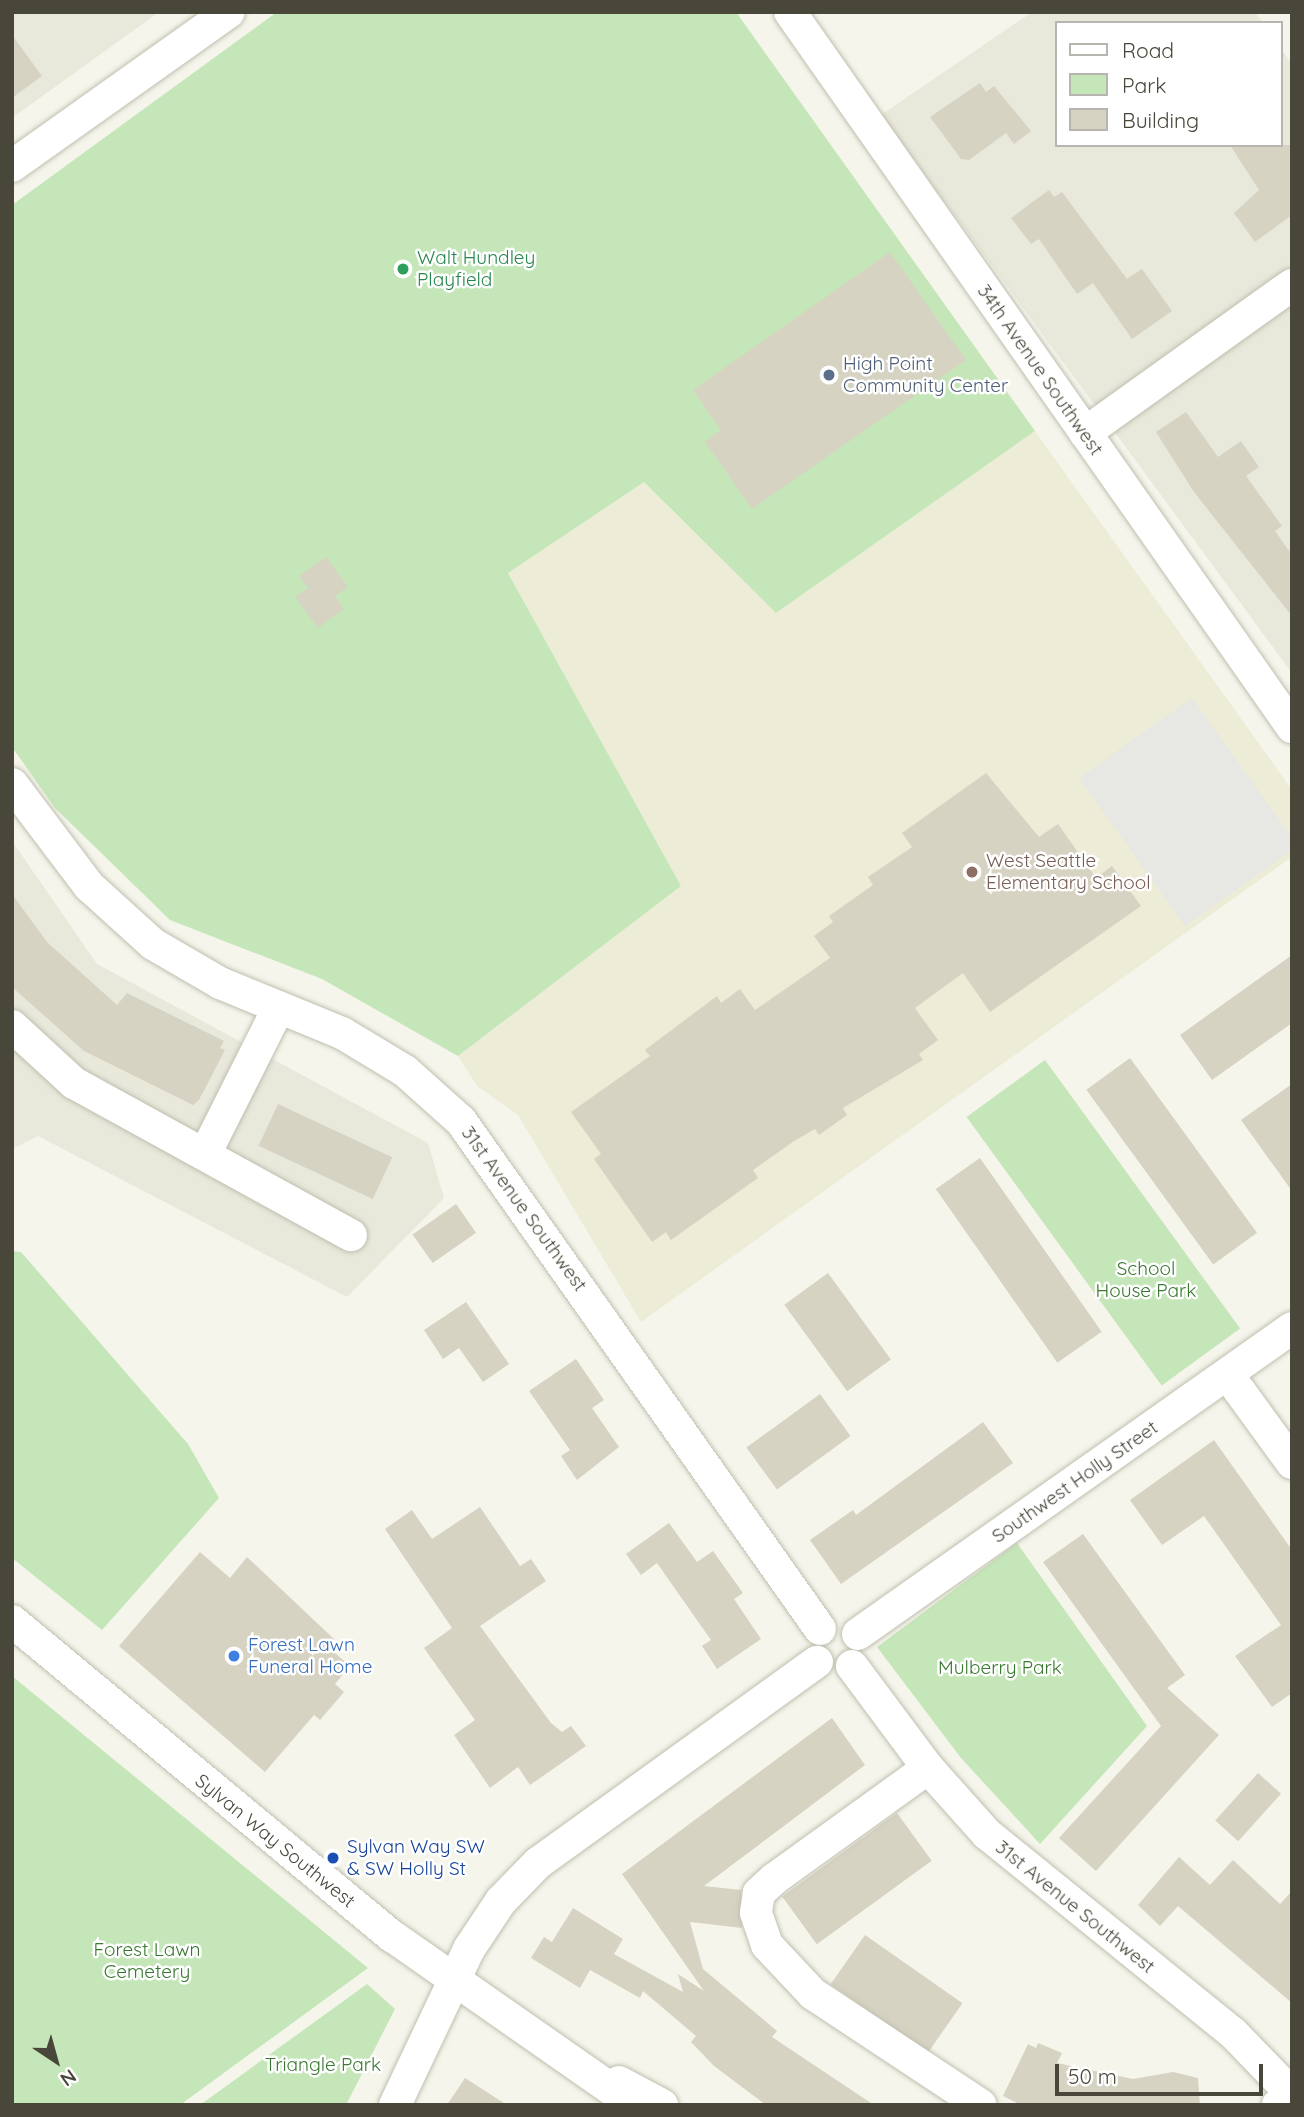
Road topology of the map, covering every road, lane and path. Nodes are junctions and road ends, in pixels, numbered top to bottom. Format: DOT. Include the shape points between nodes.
graph roads {
  1 [pos="229,12"];
  2 [pos="790,12"];
  3 [pos="12,166"];
  4 [pos="1292,285"];
  5 [pos="1085,433"];
  6 [pos="1292,727"];
  7 [pos="12,784"];
  8 [pos="279,1007"];
  9 [pos="12,1026"];
  10 [pos="206,1152"];
  11 [pos="351,1235"];
  12 [pos="1292,1328"];
  13 [pos="1228,1375"];
  14 [pos="1292,1463"];
  15 [pos="12,1621"];
  16 [pos="820,1629"];
  17 [pos="858,1634"];
  18 [pos="817,1662"];
  19 [pos="852,1667"];
  20 [pos="928,1768"];
  21 [pos="453,1978"];
  22 [pos="550,2045"];
  23 [pos="1292,2094"];
  24 [pos="395,2105"];
  25 [pos="634,2105"];
  26 [pos="662,2105"];
  27 [pos="981,2105"];
  28 [pos="1278,2105"];
  1 -- 3 [label="street"];
  2 -- 5 [label="street, 34th Avenue Southwest"];
  4 -- 5 [label="street"];
  5 -- 6 [label="street, 34th Avenue Southwest"];
  7 -- 8 [label="street, 31st Avenue Southwest" via="120,918 189,967"];
  8 -- 10 [label="street"];
  8 -- 16 [label="street, 31st Avenue Southwest" via="342,1033 405,1071 461,1121"];
  9 -- 10 [label="street" via="74,1083"];
  10 -- 11 [label="street" via="232,1172"];
  12 -- 13 [label="street, Southwest Holly Street"];
  13 -- 14 [label="street"];
  13 -- 17 [label="street, Southwest Holly Street"];
  15 -- 21 [label="street, Sylvan Way Southwest" via="382,1928"];
  16 -- 17 [label="street" via="836,1623"];
  16 -- 18 [label="street" via="812,1644"];
  17 -- 19 [label="street" via="861,1650"];
  18 -- 19 [label="street" via="833,1672"];
  18 -- 21 [label="street" via="538,1863 501,1901"];
  19 -- 20 [label="street, 31st Avenue Southwest"];
  20 -- 23 [label="street, 31st Avenue Southwest" via="987,1834 1039,1881 1233,2033"];
  20 -- 27 [label="street" via="774,1879 759,1892 757,1913 767,1945 813,1994"];
  21 -- 22 [label="street, Sylvan Way Southwest"];
  21 -- 24 [label="street"];
  22 -- 25 [label="street, Sylvan Way Southwest"];
  22 -- 26 [label="street, Sylvan Way Southwest"];
  23 -- 28 [label="street"];
}
